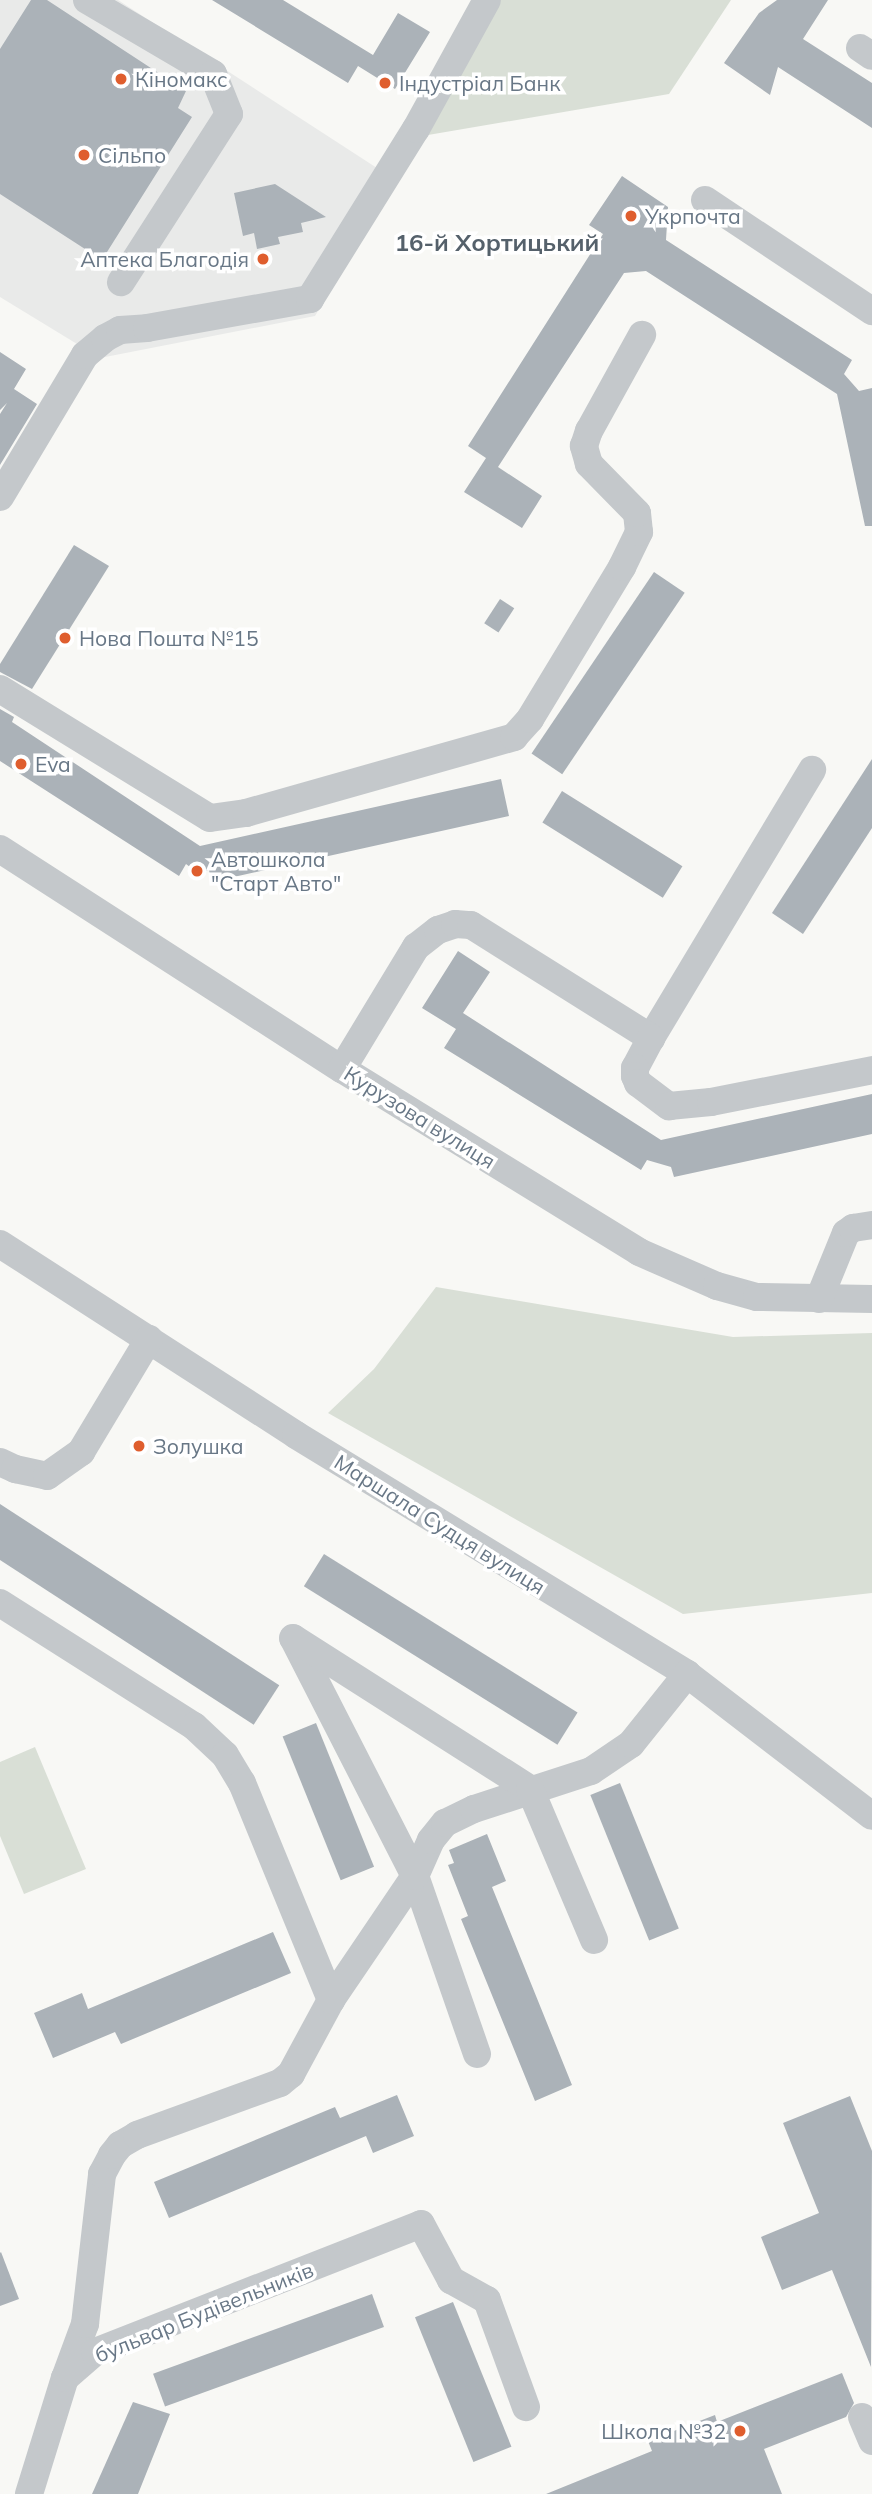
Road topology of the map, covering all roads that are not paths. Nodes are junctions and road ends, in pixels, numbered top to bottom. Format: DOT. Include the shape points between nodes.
graph roads {
  1 [pos="87,0"];
  2 [pos="486,0"];
  3 [pos="705,200"];
  4 [pos="121,282"];
  5 [pos="872,311"];
  6 [pos="642,335"];
  7 [pos="0,497"];
  8 [pos="0,689"];
  9 [pos="812,771"];
  10 [pos="0,849"];
  11 [pos="651,1038"];
  12 [pos="342,1069"];
  13 [pos="872,1070"];
  14 [pos="872,1225"];
  15 [pos="0,1244"];
  16 [pos="818,1299"];
  17 [pos="872,1299"];
  18 [pos="149,1339"];
  19 [pos="0,1462"];
  20 [pos="0,1603"];
  21 [pos="687,1674"];
  22 [pos="530,1789"];
  23 [pos="872,1816"];
  24 [pos="415,1876"];
  25 [pos="594,1940"];
  26 [pos="331,2000"];
  27 [pos="477,2054"];
  28 [pos="65,2378"];
  29 [pos="527,2407"];
  30 [pos="29,2494"];
  1 -- 4 [label="street" via="213,74 229,114"];
  2 -- 7 [label="street" via="416,129 310,299 120,330 105,338 85,355"];
  3 -- 5 [label="street"];
  6 -- 8 [label="street" via="584,446 589,464 636,513 639,532 530,719 514,737 246,813 210,818"];
  9 -- 11 [label="street"];
  10 -- 12 [label="street, Курузова вулиця"];
  11 -- 12 [label="street" via="471,925 455,924 416,947"];
  11 -- 13 [label="street" via="635,1076 669,1106"];
  12 -- 16 [label="street, Курузова вулиця" via="639,1252 718,1286 757,1297"];
  14 -- 16 [label="street" via="846,1233"];
  15 -- 18 [label="street, Маршала Судця вулиця"];
  16 -- 17 [label="street, Курузова вулиця"];
  18 -- 19 [label="street" via="81,1452 47,1476"];
  18 -- 21 [label="street, Маршала Судця вулиця" via="407,1504"];
  20 -- 26 [label="street" via="194,1726 225,1755 242,1783"];
  21 -- 22 [label="street" via="631,1744 590,1771"];
  21 -- 23 [label="street, Маршала Судця вулиця"];
  22 -- 24 [label="street" via="445,1823 431,1840"];
  22 -- 24 [label="street" via="293,1638"];
  22 -- 25 [label="street"];
  24 -- 26 [label="street"];
  24 -- 27 [label="street"];
  26 -- 28 [label="street" via="299,2064 280,2083 137,2135 112,2155 102,2174 85,2324"];
  28 -- 29 [label="street, бульвар Будівельників" via="95,2352 421,2224 450,2280 487,2301"];
  28 -- 30 [label="street"];
}
